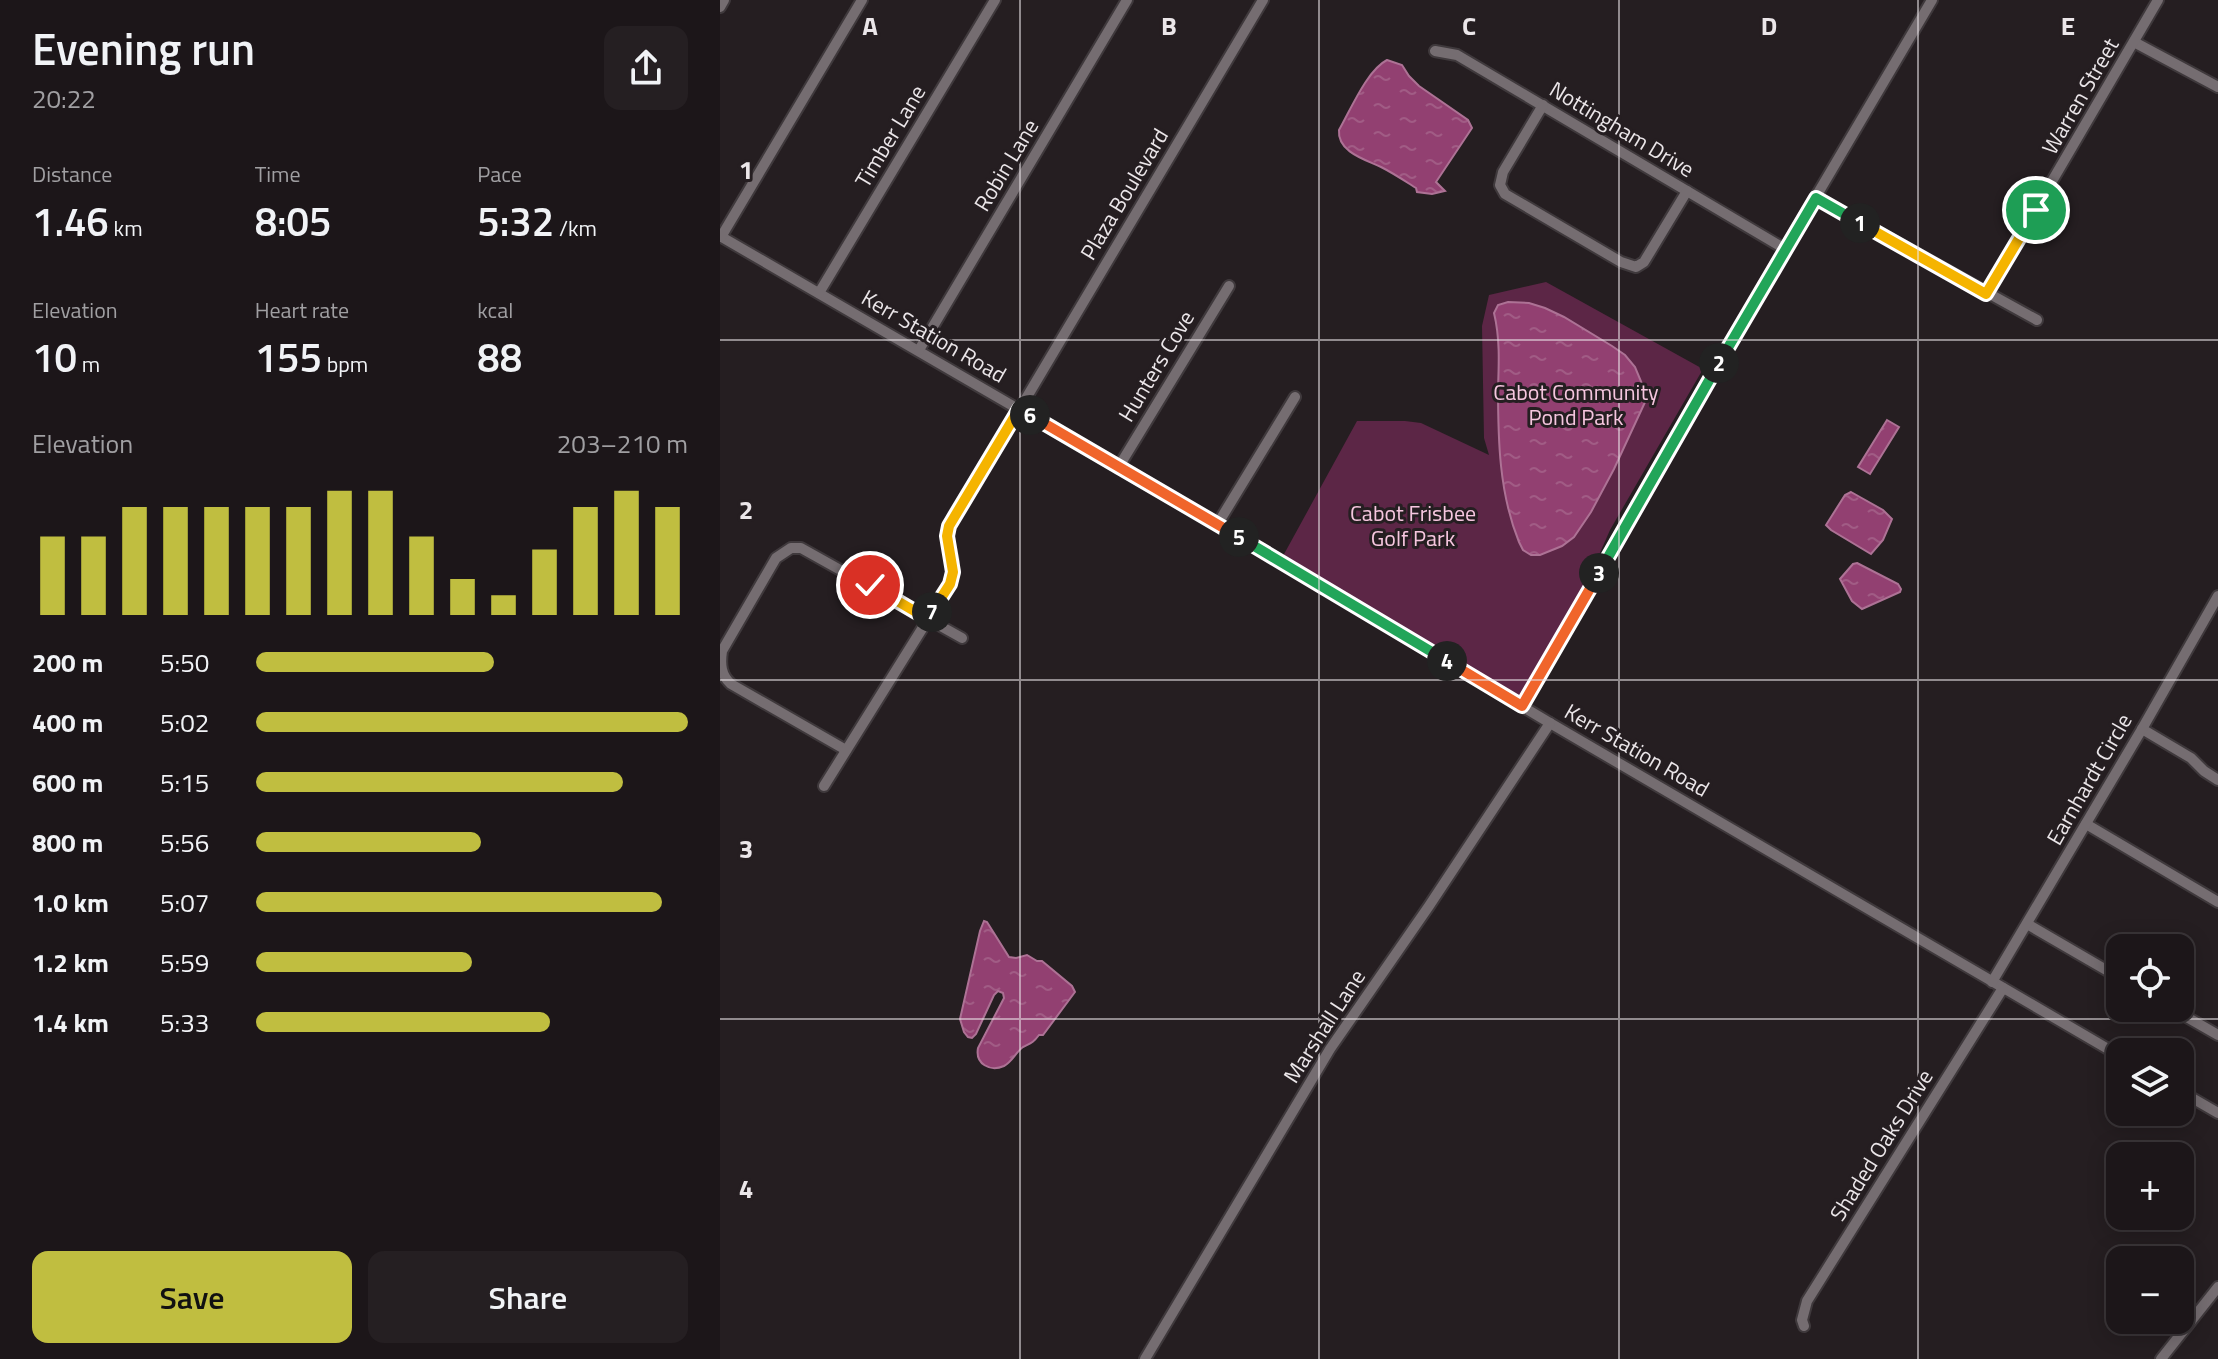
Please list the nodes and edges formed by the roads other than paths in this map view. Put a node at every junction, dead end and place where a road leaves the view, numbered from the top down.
1 (724, 0) edge
2 (862, 0) edge
3 (995, 0) edge
4 (1127, 0) edge
5 (1263, 0) edge
6 (1932, 0) edge
7 (2158, 0) edge
8 (720, 7) edge
9 (2134, 42) junction
10 (1435, 51) dead end
11 (2218, 87) edge
12 (1543, 105) junction
13 (1687, 191) junction
14 (1816, 198) junction
15 (720, 236) edge
16 (1785, 249) junction
17 (1229, 286) dead end
18 (819, 293) junction
19 (1986, 294) junction
20 (2037, 320) dead end
21 (919, 350) junction
22 (1295, 397) dead end
23 (1019, 409) junction
24 (1118, 468) junction
25 (1217, 525) junction
26 (2218, 596) edge
27 (928, 619) junction
28 (962, 638) dead end
29 (1522, 706) junction
30 (1550, 723) junction
31 (2142, 729) junction
32 (846, 750) junction
33 (2218, 780) edge
34 (824, 786) dead end
35 (2086, 824) junction
36 (2218, 902) edge
37 (2027, 924) junction
38 (2106, 970) edge
39 (1992, 982) junction
40 (2003, 988) junction
41 (2194, 1021) edge
42 (2218, 1035) edge
43 (2106, 1048) edge
44 (2194, 1099) edge
45 (2218, 1113) edge
46 (2218, 1287) edge
47 (1804, 1326) dead end
48 (1145, 1359) edge
49 (2161, 1359) edge

1 - 8 street
2 - 15 street
3 - 18 street, Timber Lane
4 - 21 street, Robin Lane
5 - 23 street, Plaza Boulevard
6 - 14 street
7 - 9 street, Warren Street
9 - 11 street
9 - 19 street, Warren Street
10 - 12 street, Nottingham Drive
12 - 13 street, Nottingham Drive
12 - 13 street
13 - 16 street, Nottingham Drive
14 - 16 street
14 - 19 street
15 - 18 street, Kerr Station Road
16 - 29 street
17 - 24 street, Hunters Cove
18 - 21 street, Kerr Station Road
19 - 20 street
21 - 23 street, Kerr Station Road
22 - 25 street
23 - 24 street, Kerr Station Road
23 - 27 street, Plaza Boulevard
24 - 25 street, Kerr Station Road
25 - 29 street, Kerr Station Road
26 - 31 street, Earnhardt Circle
27 - 28 street
27 - 32 street, Plaza Boulevard
27 - 32 street
29 - 30 street, Kerr Station Road
30 - 39 street, Kerr Station Road
30 - 48 street, Marshall Lane
31 - 33 street
31 - 35 street, Earnhardt Circle
32 - 34 street, Plaza Boulevard
35 - 36 street
35 - 37 street, Earnhardt Circle
37 - 38 street
37 - 39 street, Earnhardt Circle
39 - 40 street, Kerr Station Road
40 - 43 street, Kerr Station Road
40 - 47 street, Shaded Oaks Drive
41 - 42 street
44 - 45 street
46 - 49 street

